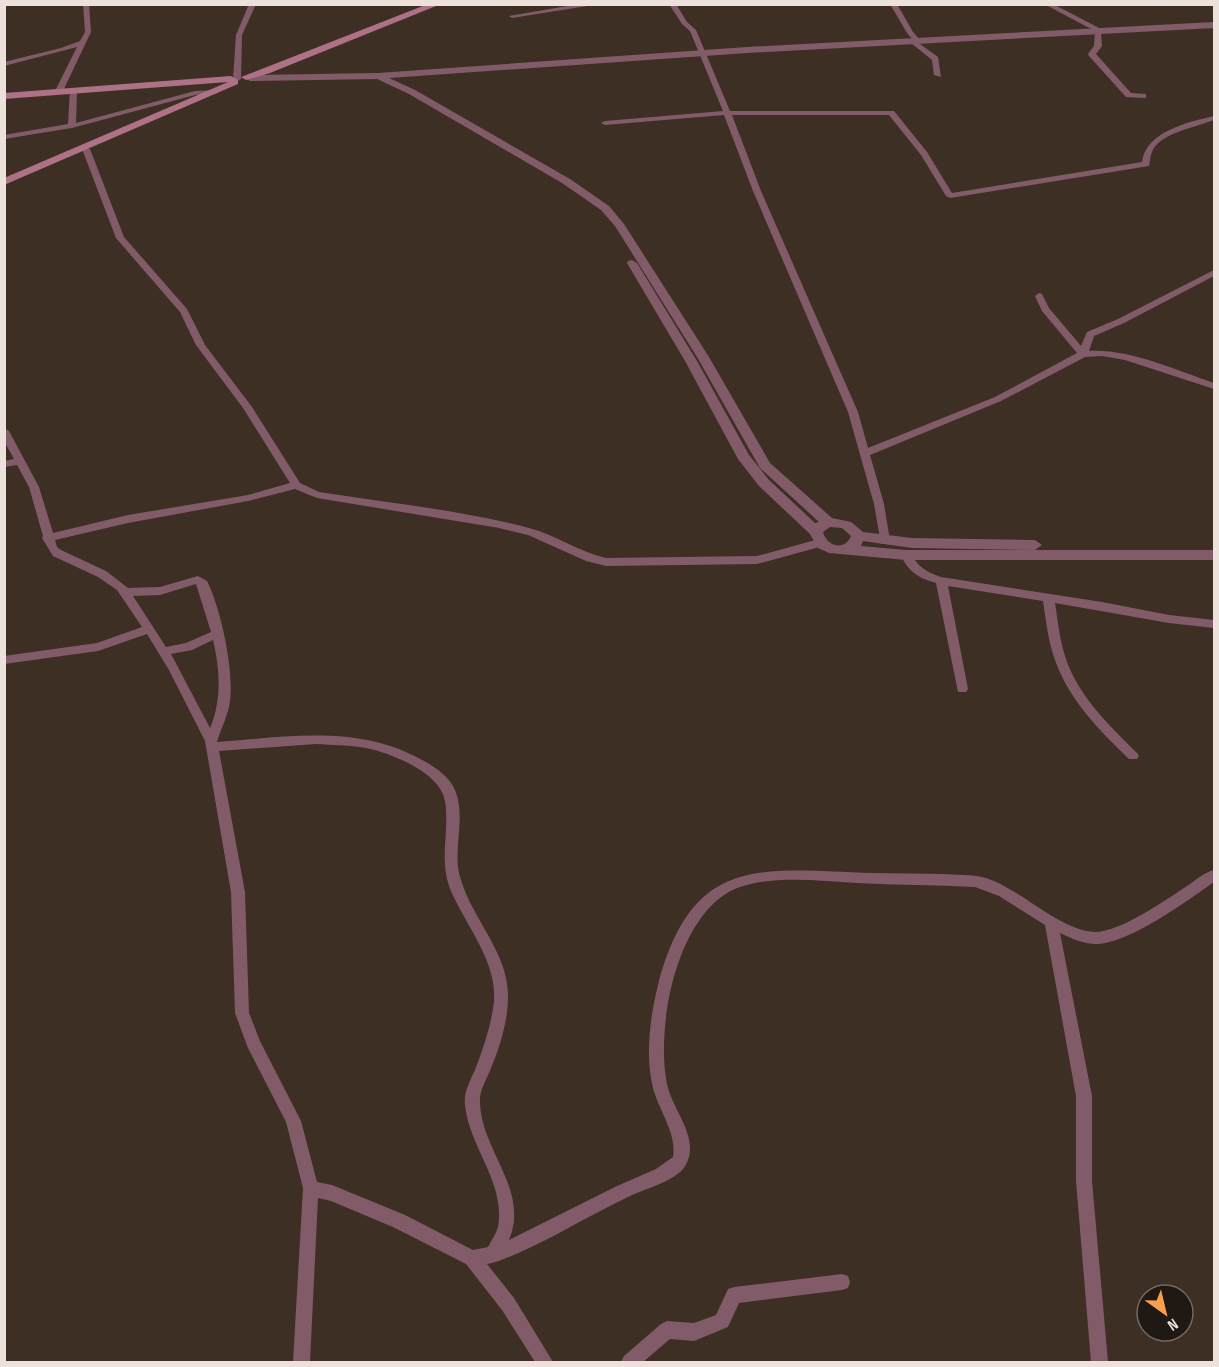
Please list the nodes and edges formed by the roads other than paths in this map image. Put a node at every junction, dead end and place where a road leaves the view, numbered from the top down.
1 (86, 4) edge
2 (253, 4) edge
3 (437, 4) edge
4 (597, 4) edge
5 (672, 4) edge
6 (892, 4) edge
7 (1047, 4) edge
8 (512, 16) dead end
9 (1215, 25) edge
10 (1099, 31) junction
11 (916, 42) junction
12 (82, 43) junction
13 (704, 53) junction
14 (4, 64) edge
15 (938, 75) dead end
16 (378, 76) junction
17 (244, 81) junction
18 (59, 91) junction
19 (73, 91) junction
20 (215, 92) junction
21 (4, 96) edge
22 (1143, 96) dead end
23 (727, 113) junction
24 (1215, 118) edge
25 (605, 123) dead end
26 (72, 126) junction
27 (4, 137) edge
28 (86, 149) junction
29 (4, 182) edge
30 (1215, 273) edge
31 (1038, 296) dead end
32 (1083, 354) junction
33 (1215, 386) edge
34 (4, 431) edge
35 (866, 453) junction
36 (19, 461) junction
37 (4, 464) edge
38 (296, 485) junction
39 (830, 523) junction
40 (858, 536) junction
41 (47, 538) junction
42 (818, 538) junction
43 (885, 541) junction
44 (1215, 547) edge
45 (849, 549) junction
46 (906, 555) junction
47 (1215, 555) edge
48 (942, 581) junction
49 (124, 592) junction
50 (1048, 597) junction
51 (1215, 624) edge
52 (150, 629) junction
53 (218, 634) junction
54 (162, 652) junction
55 (4, 660) edge
56 (962, 689) dead end
57 (212, 744) junction
58 (1133, 756) dead end
59 (1215, 875) edge
60 (1051, 921) junction
61 (311, 1188) junction
62 (493, 1255) junction
63 (472, 1258) junction
64 (842, 1282) dead end
65 (301, 1362) edge
66 (545, 1362) edge
67 (630, 1362) edge
68 (1100, 1362) edge

1 - 12 street
2 - 17 street
3 - 17 main road
4 - 8 street
5 - 13 street
6 - 11 street
7 - 10 street
9 - 10 street
10 - 11 street
10 - 22 street
11 - 13 street
11 - 15 street
12 - 14 street
12 - 18 street
13 - 16 street
13 - 23 street
16 - 17 street
16 - 39 street
17 - 19 main road
17 - 20 main road
17 - 20 main road
17 - 42 street
18 - 19 main road
18 - 21 main road
19 - 26 street
20 - 26 street
20 - 28 main road
23 - 24 street
23 - 25 street
23 - 35 street
26 - 27 street
28 - 29 main road
28 - 38 street
30 - 32 street
31 - 32 street
32 - 33 street
32 - 35 street
34 - 36 street
35 - 43 street
36 - 37 street
36 - 41 street
38 - 41 street
38 - 42 street
39 - 40 street
39 - 42 street
40 - 43 street
40 - 45 street
41 - 49 street
42 - 45 street
43 - 44 street
45 - 46 street
46 - 47 street
46 - 48 street
48 - 50 street
48 - 56 street
49 - 52 street
49 - 53 street
50 - 51 street
50 - 58 street
52 - 54 street
52 - 55 street
53 - 54 street
53 - 57 street
54 - 57 street
57 - 61 street
57 - 62 street
59 - 60 street
60 - 62 street
60 - 68 street
61 - 63 street
61 - 65 street
62 - 63 street
63 - 66 street
64 - 67 street

